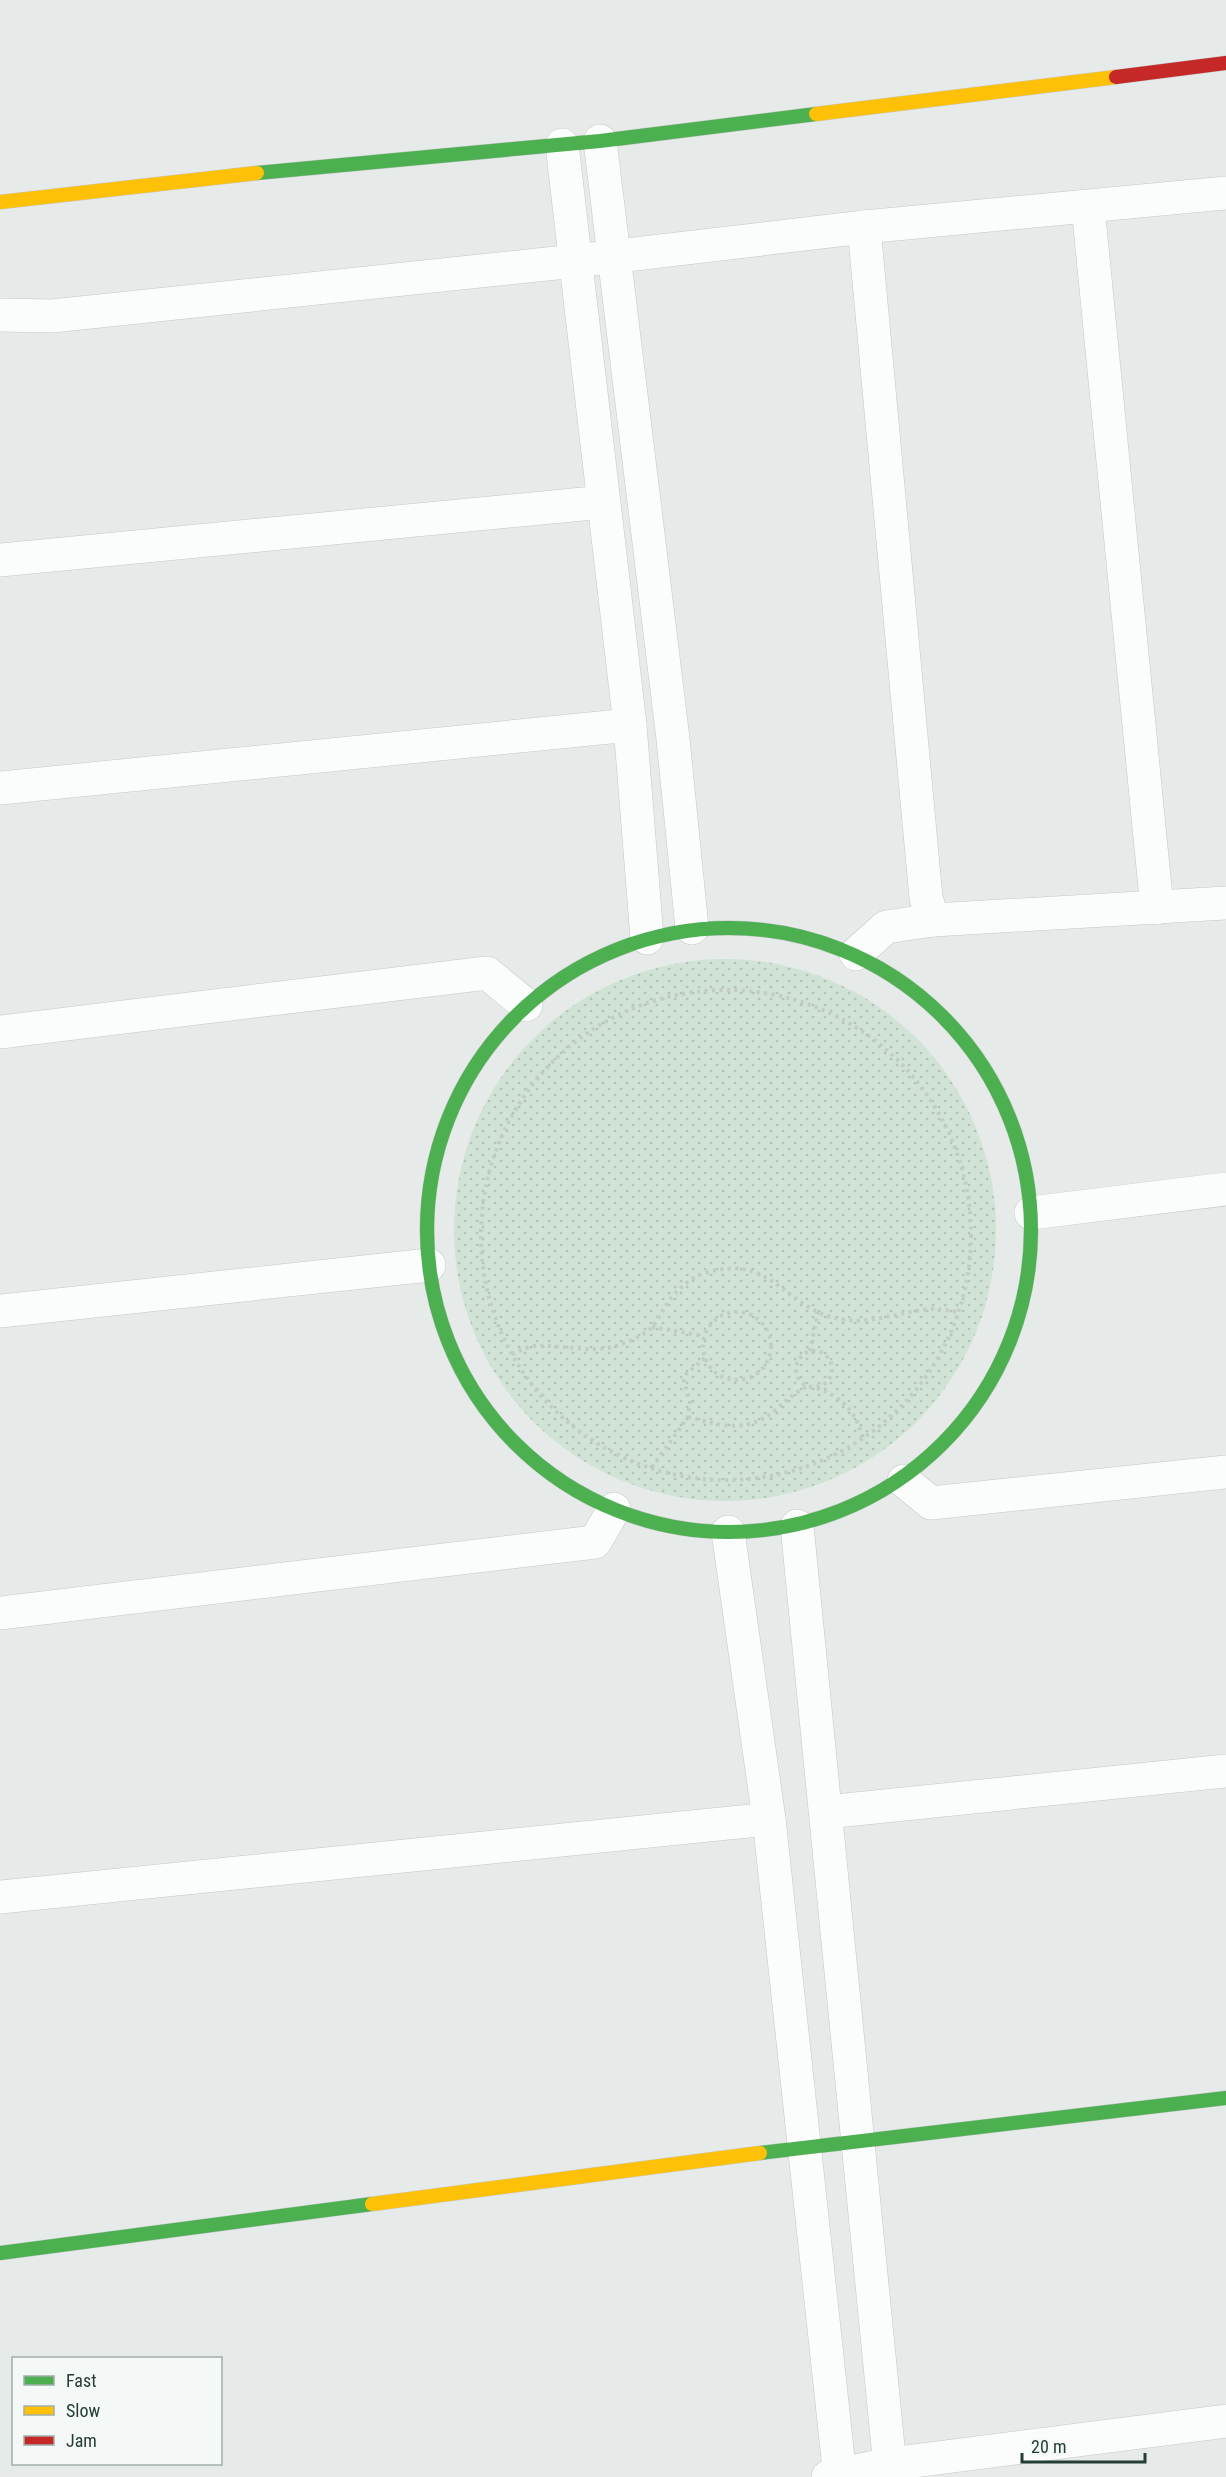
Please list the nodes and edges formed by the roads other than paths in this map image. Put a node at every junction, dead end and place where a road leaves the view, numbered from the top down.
1 (1226, 63) edge
2 (600, 141) junction
3 (562, 145) junction
4 (1226, 193) edge
5 (0, 202) edge
6 (1088, 207) junction
7 (864, 227) junction
8 (614, 257) junction
9 (575, 261) junction
10 (0, 315) edge
11 (604, 502) junction
12 (0, 560) edge
13 (630, 725) junction
14 (0, 788) edge
15 (1226, 903) edge
16 (1157, 908) junction
17 (933, 920) junction
18 (692, 928) junction
19 (647, 938) junction
20 (856, 954) junction
21 (526, 1005) junction
22 (0, 1032) edge
23 (1226, 1189) edge
24 (1031, 1213) junction
25 (429, 1265) junction
26 (0, 1311) edge
27 (1226, 1472) edge
28 (904, 1481) junction
29 (614, 1509) junction
30 (797, 1526) junction
31 (728, 1532) junction
32 (0, 1613) edge
33 (1226, 1771) edge
34 (826, 1812) junction
35 (769, 1819) junction
36 (0, 1898) edge
37 (1226, 2098) edge
38 (859, 2143) junction
39 (805, 2147) junction
40 (0, 2253) edge
41 (1226, 2421) edge
42 (891, 2470) edge
43 (836, 2476) edge

1 - 2 street
2 - 3 street
2 - 8 street
3 - 5 street
3 - 9 street
4 - 6 street
6 - 7 street
6 - 16 street
7 - 8 street
7 - 17 street
8 - 9 street
8 - 18 street
9 - 10 street
9 - 11 street
11 - 12 street
11 - 13 street
13 - 14 street
13 - 19 street
15 - 16 street
16 - 17 street
17 - 20 street
18 - 19 street
18 - 20 street
19 - 21 street
20 - 24 street
21 - 22 street
21 - 25 street
23 - 24 street
24 - 28 street
25 - 26 street
25 - 29 street
27 - 28 street
28 - 30 street
29 - 31 street
29 - 32 street
30 - 31 street
30 - 34 street
31 - 35 street
33 - 34 street
34 - 38 street
35 - 36 street
35 - 39 street
37 - 38 street
38 - 39 street
38 - 42 street
39 - 40 street
39 - 43 street
41 - 42 street
42 - 43 street

